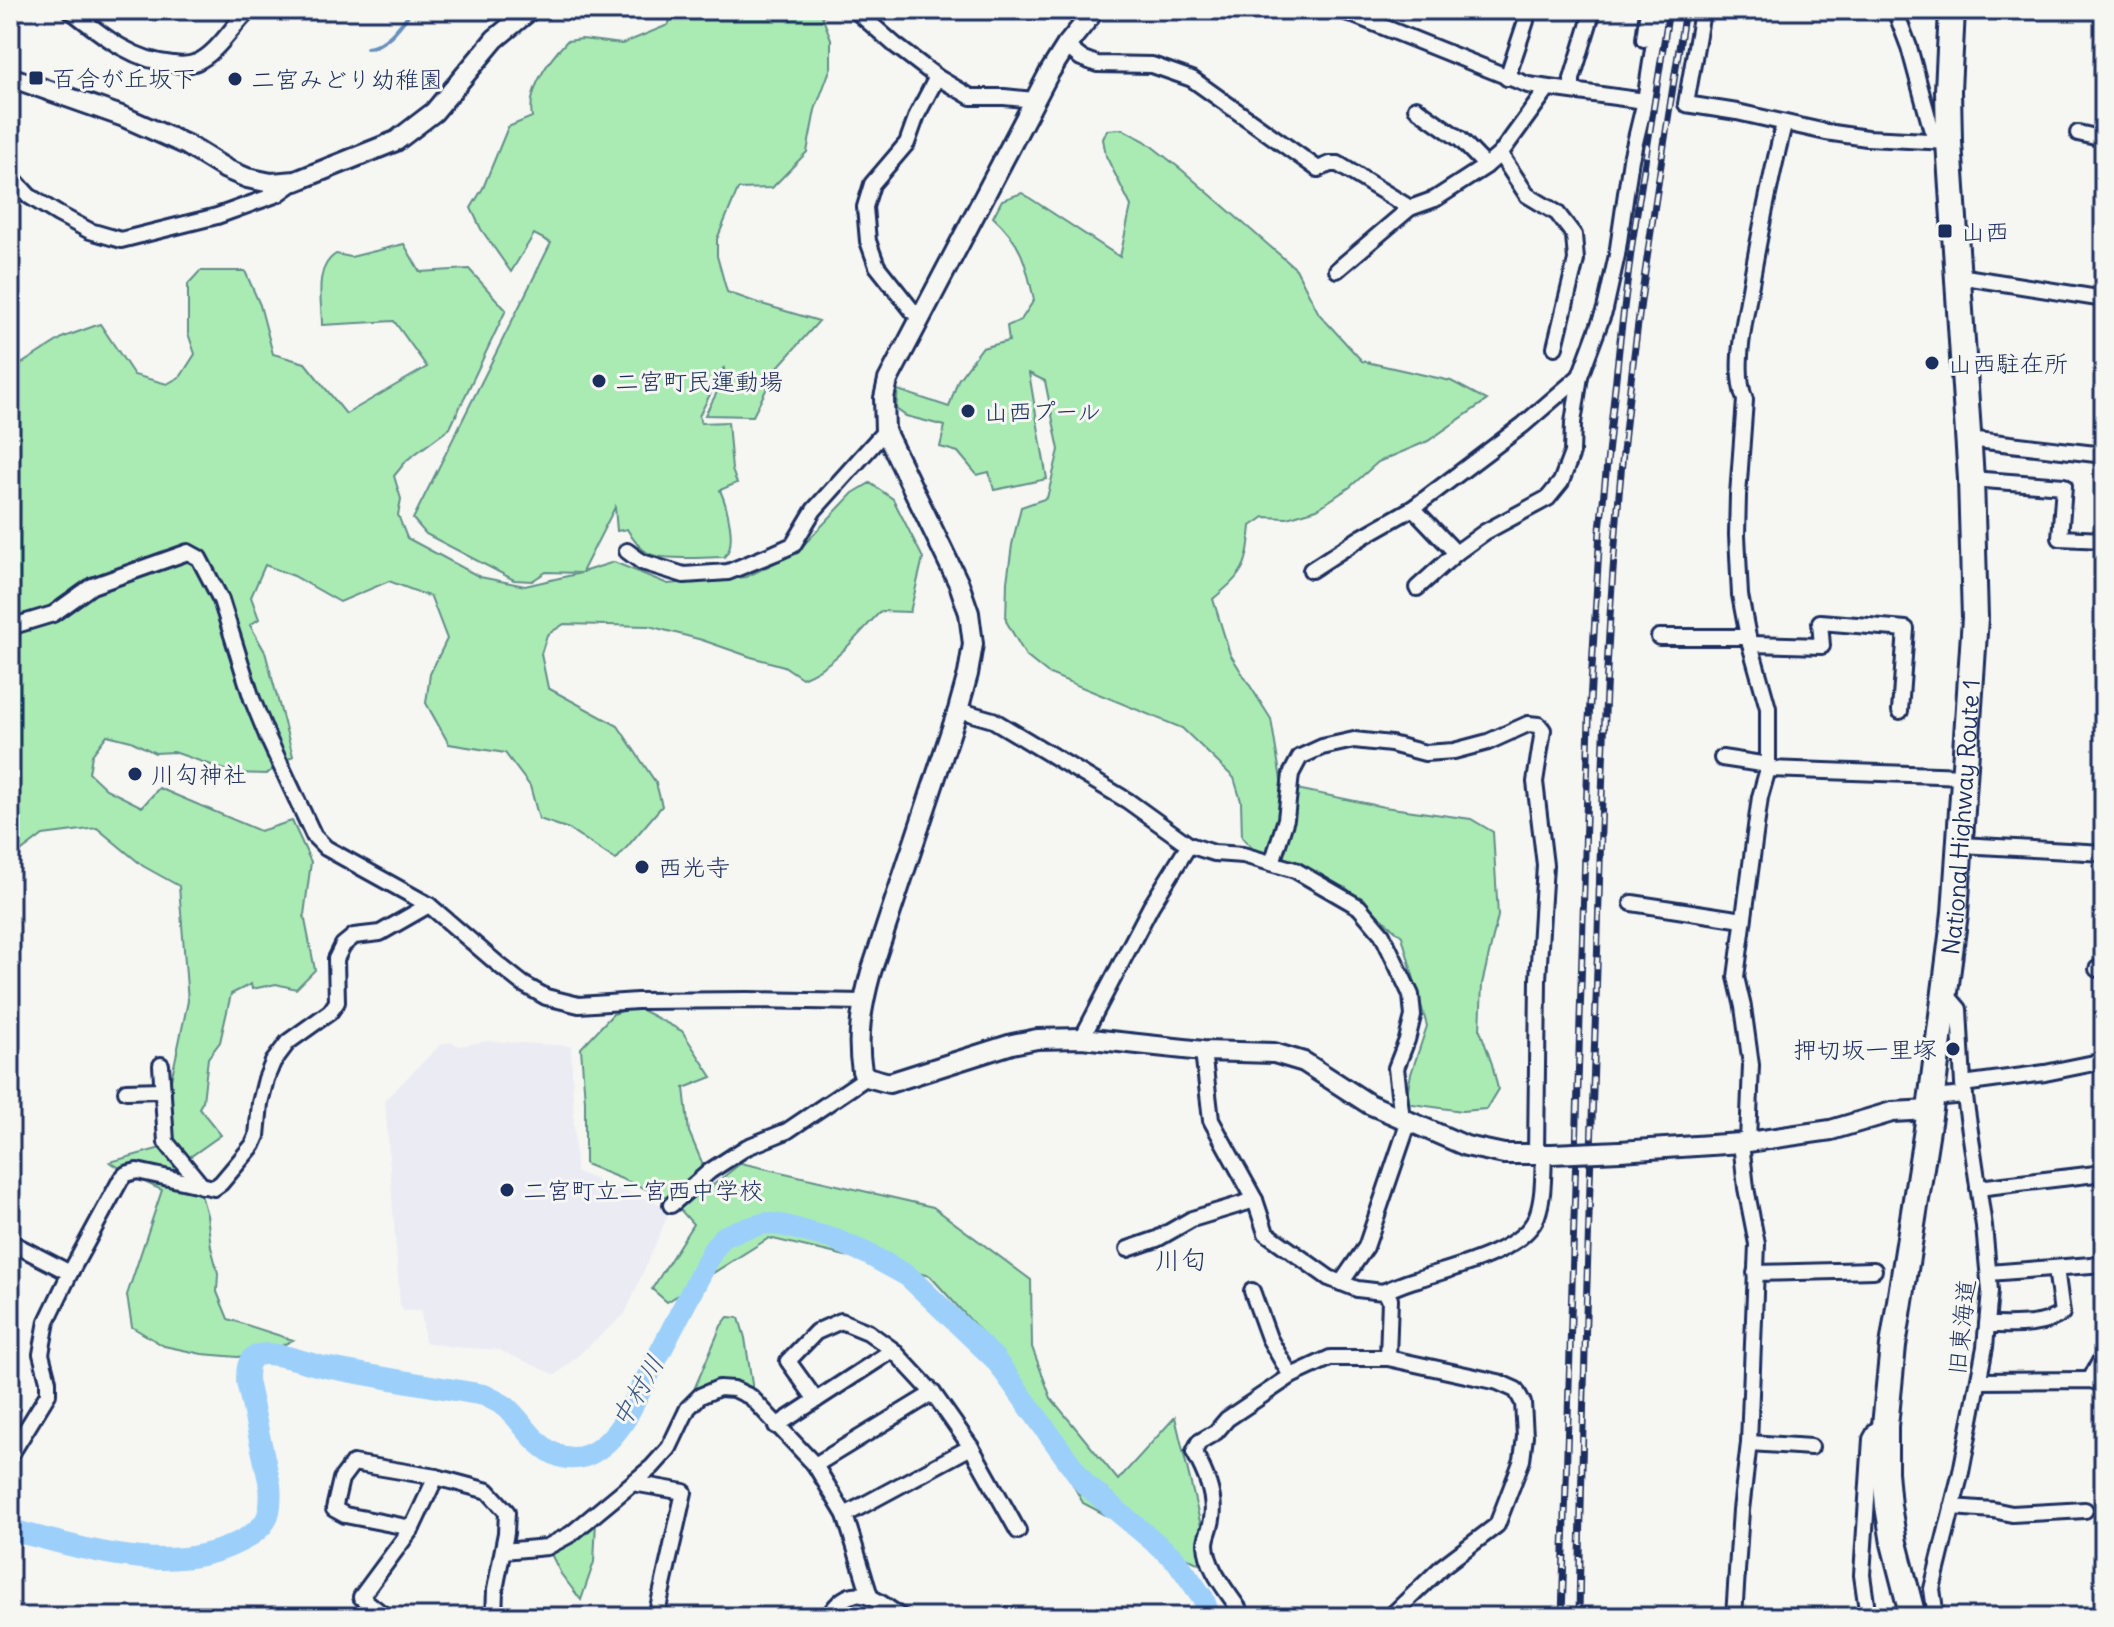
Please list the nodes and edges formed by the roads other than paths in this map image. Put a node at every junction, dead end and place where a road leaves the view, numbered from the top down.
1 (70, 10) edge
2 (250, 10) edge
3 (530, 10) edge
4 (855, 10) edge
5 (1095, 10) edge
6 (1341, 10) edge
7 (1526, 10) edge
8 (1593, 10) edge
9 (1648, 10) edge
10 (1659, 10) edge
11 (1895, 10) edge
12 (1952, 10) edge
13 (1706, 11) edge
14 (1644, 39) dead end
15 (1066, 46) junction
16 (10, 77) edge
17 (937, 77) junction
18 (1507, 78) junction
19 (1548, 88) junction
20 (1572, 90) junction
21 (1034, 100) junction
22 (1645, 101) junction
23 (1416, 108) dead end
24 (1784, 124) junction
25 (2078, 133) dead end
26 (2104, 139) edge
27 (1949, 142) junction
28 (1500, 154) junction
29 (1486, 166) junction
30 (10, 175) edge
31 (296, 181) junction
32 (1410, 208) junction
33 (1337, 270) dead end
34 (1959, 276) junction
35 (2104, 299) edge
36 (919, 319) junction
37 (1555, 347) dead end
38 (1580, 376) junction
39 (885, 431) junction
40 (1968, 439) junction
41 (2104, 455) edge
42 (1971, 479) junction
43 (1413, 508) junction
44 (2104, 540) edge
45 (627, 551) dead end
46 (1456, 553) junction
47 (1311, 570) dead end
48 (1417, 588) dead end
49 (10, 627) edge
50 (1659, 637) dead end
51 (1749, 641) junction
52 (958, 710) junction
53 (1900, 711) dead end
54 (1722, 758) dead end
55 (1768, 767) junction
56 (1965, 776) junction
57 (1189, 845) junction
58 (1961, 845) junction
59 (2104, 853) edge
60 (1272, 863) junction
61 (1632, 903) dead end
62 (429, 905) junction
63 (1743, 920) junction
64 (1944, 998) junction
65 (863, 1002) junction
66 (1082, 1038) junction
67 (1203, 1051) junction
68 (2104, 1061) edge
69 (161, 1065) dead end
70 (867, 1077) junction
71 (1964, 1089) junction
72 (125, 1090) dead end
73 (163, 1090) junction
74 (1931, 1104) junction
75 (1406, 1120) junction
76 (1744, 1142) junction
77 (1544, 1154) junction
78 (2104, 1173) edge
79 (203, 1186) junction
80 (1978, 1188) junction
81 (1255, 1200) junction
82 (671, 1205) dead end
83 (10, 1242) edge
84 (1128, 1249) dead end
85 (2104, 1264) edge
86 (2056, 1268) junction
87 (1874, 1270) dead end
88 (70, 1273) junction
89 (1755, 1273) junction
90 (1989, 1273) junction
91 (1341, 1283) junction
92 (1252, 1291) dead end
93 (1383, 1292) junction
94 (1987, 1325) junction
95 (893, 1350) junction
96 (2104, 1354) edge
97 (1388, 1358) junction
98 (1291, 1376) junction
99 (1979, 1381) junction
100 (2097, 1382) edge
101 (933, 1393) junction
102 (816, 1400) junction
103 (776, 1426) junction
104 (1885, 1426) junction
105 (1749, 1443) junction
106 (971, 1447) junction
107 (1811, 1447) dead end
108 (10, 1456) edge
109 (815, 1465) junction
110 (436, 1477) junction
111 (633, 1483) junction
112 (1952, 1507) junction
113 (2085, 1510) dead end
114 (845, 1515) junction
115 (412, 1528) junction
116 (1018, 1531) dead end
117 (503, 1551) junction
118 (870, 1596) junction
119 (386, 1617) edge
120 (494, 1617) edge
121 (656, 1617) edge
122 (828, 1617) edge
123 (901, 1617) edge
124 (1244, 1617) edge
125 (1390, 1617) edge
126 (1734, 1617) edge
127 (1868, 1617) edge
128 (1913, 1617) edge
129 (1936, 1617) edge

1 - 2 street
3 - 31 street
4 - 17 street
5 - 15 street
6 - 18 street
7 - 18 street
8 - 20 street
9 - 14 street
10 - 22 street
11 - 27 street
12 - 27 highway, National Highway Route 1
13 - 24 street
15 - 21 street
15 - 32 street
16 - 31 street
17 - 21 street
17 - 36 street
18 - 19 street
19 - 20 street
19 - 28 street
20 - 22 street
21 - 36 street
22 - 38 street
23 - 29 street
24 - 27 street
24 - 51 street
25 - 26 street
27 - 34 highway, National Highway Route 1
28 - 29 street
28 - 37 street
29 - 32 street
30 - 31 street
32 - 33 street
34 - 35 street
34 - 40 highway, National Highway Route 1
36 - 39 street
38 - 43 street
38 - 46 street
39 - 45 street
39 - 52 street
40 - 41 street
40 - 42 highway, National Highway Route 1
42 - 44 street
42 - 56 highway, National Highway Route 1
43 - 46 street
43 - 47 street
46 - 48 street
49 - 62 street
50 - 51 street
51 - 53 street
51 - 55 street
52 - 57 street
52 - 65 street
54 - 55 street
55 - 56 street
55 - 63 street
56 - 58 highway, National Highway Route 1
57 - 60 street
57 - 66 street
58 - 59 street
58 - 64 highway, National Highway Route 1
60 - 75 street
60 - 77 street
61 - 63 street
62 - 65 street
62 - 79 street
63 - 76 street
64 - 71 street, 旧東海道
64 - 74 highway, National Highway Route 1
65 - 70 street
66 - 67 street
66 - 70 street
67 - 75 street
67 - 81 street
68 - 71 street
69 - 73 street
70 - 82 street
71 - 74 street
71 - 80 street, 旧東海道
72 - 73 street
73 - 79 street
74 - 76 street
74 - 104 highway, National Highway Route 1
75 - 77 street
75 - 91 street
76 - 77 street, bridge
76 - 89 street
77 - 93 street
78 - 80 street
79 - 88 street
80 - 90 street, 旧東海道
81 - 84 street
81 - 91 street
83 - 88 street
85 - 86 street
86 - 90 street
86 - 94 street
87 - 89 street
88 - 108 street
89 - 105 street
90 - 94 street, 旧東海道
91 - 93 street
92 - 98 street
93 - 97 street
94 - 99 street, 旧東海道
95 - 101 street
95 - 102 street
95 - 102 street
96 - 100 street
97 - 98 street
97 - 125 street
98 - 124 street
99 - 100 street
99 - 112 street, 旧東海道
101 - 106 street
101 - 109 street
102 - 103 street
103 - 109 street
103 - 111 street
104 - 127 street
104 - 128 highway, National Highway Route 1
105 - 107 street
105 - 126 street
106 - 114 street
106 - 116 street
109 - 114 street
110 - 115 street
110 - 115 street
110 - 117 street
111 - 117 street
111 - 121 street
112 - 113 street
112 - 129 street, 旧東海道
114 - 118 street
115 - 119 street
117 - 120 street
118 - 122 street
118 - 123 street

